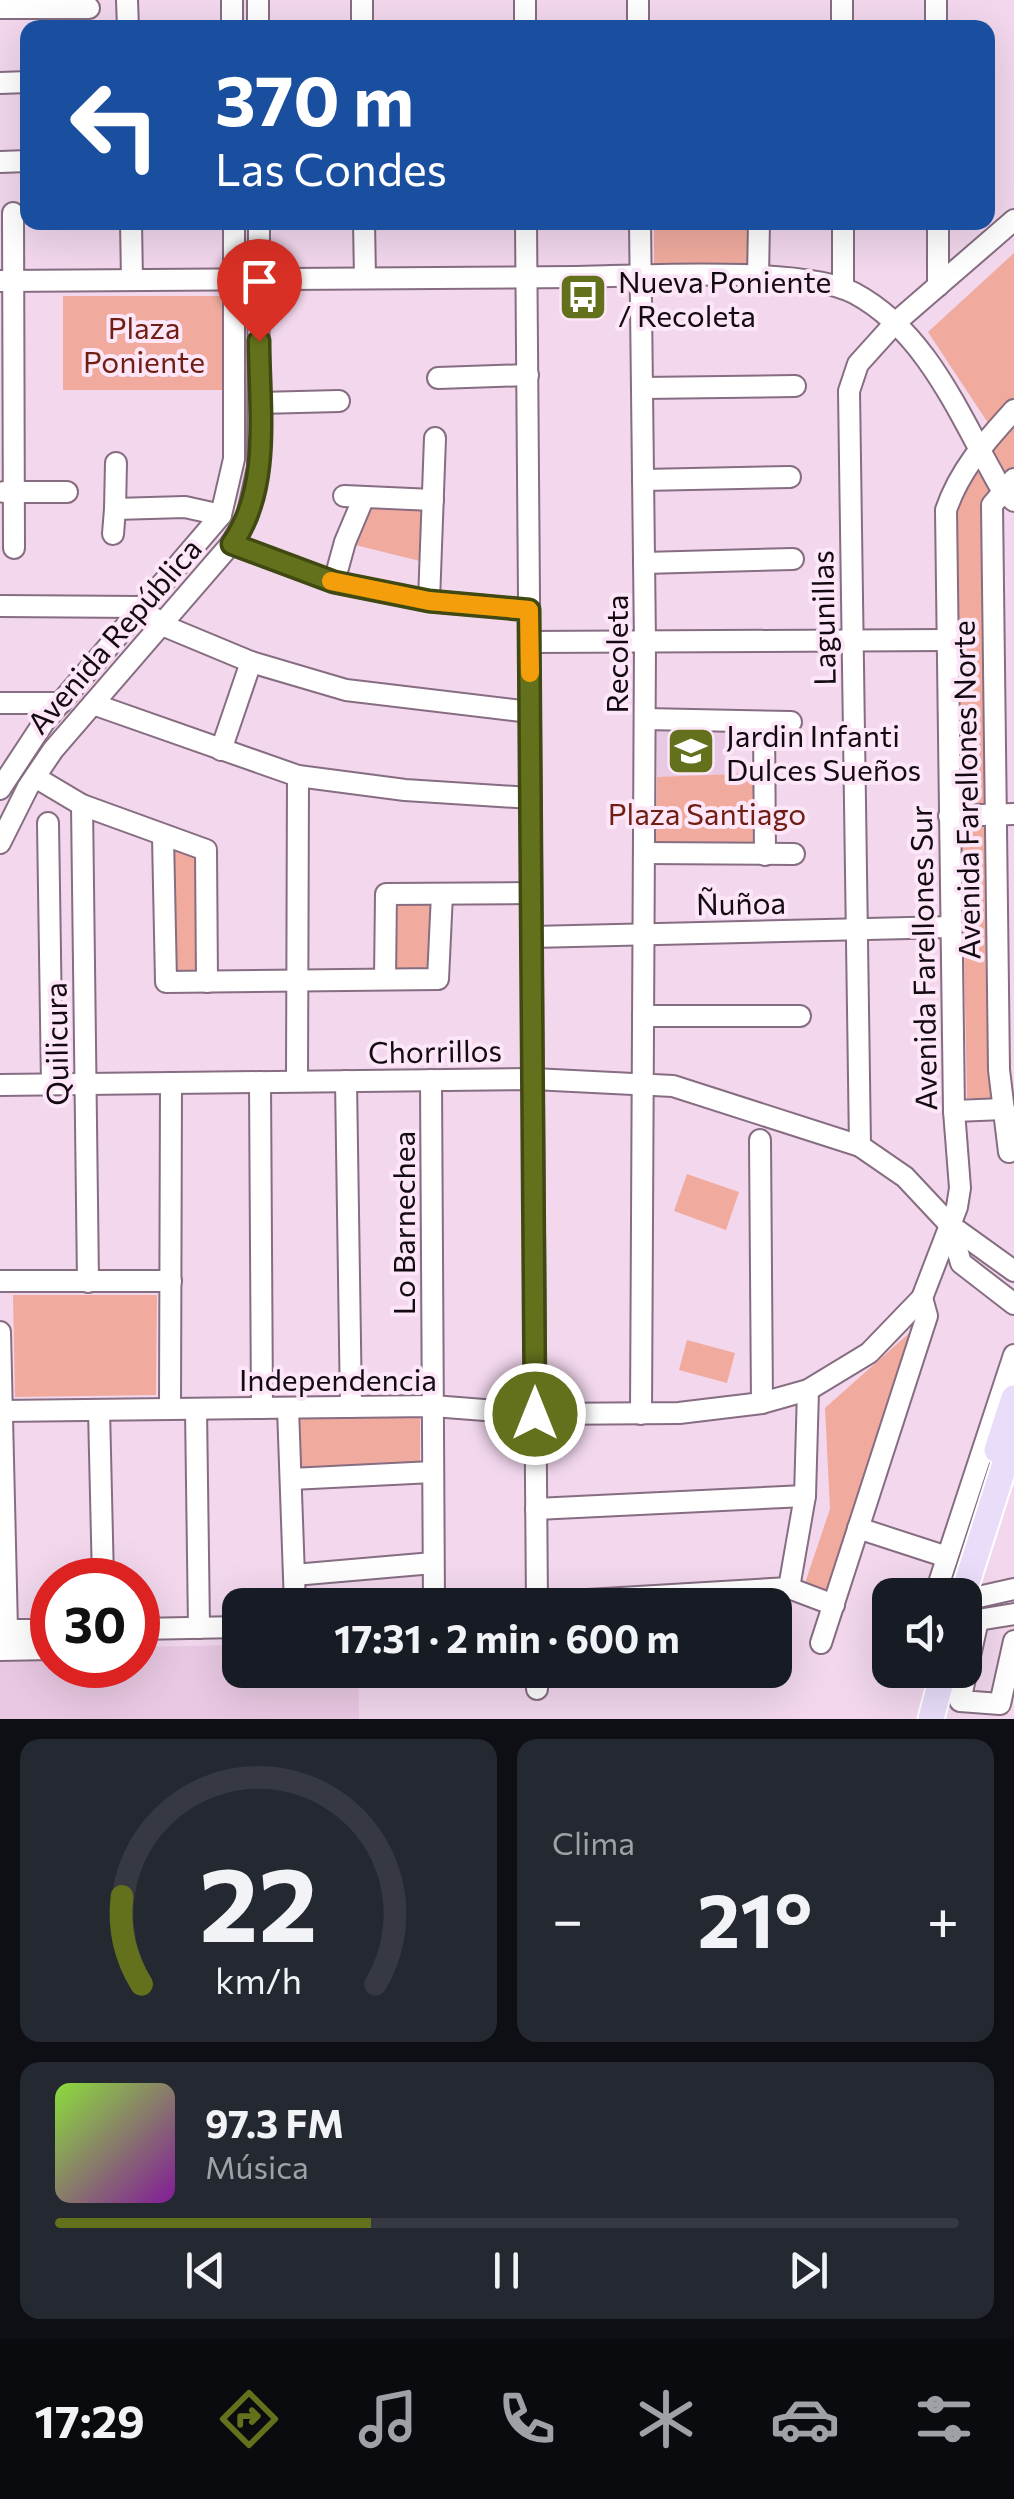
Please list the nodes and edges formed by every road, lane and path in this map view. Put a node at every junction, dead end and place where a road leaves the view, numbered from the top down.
1 (0, 8) edge
2 (89, 8) dead end
3 (13, 213) dead end
4 (1014, 220) edge
5 (131, 230) edge
6 (234, 230) edge
7 (259, 230) edge
8 (364, 230) edge
9 (526, 230) edge
10 (640, 230) edge
11 (759, 230) edge
12 (843, 230) edge
13 (938, 230) edge
14 (641, 276) junction
15 (527, 277) junction
16 (758, 277) junction
17 (365, 278) junction
18 (259, 279) junction
19 (132, 280) junction
20 (234, 280) junction
21 (6, 281) edge
22 (938, 286) junction
23 (843, 288) junction
24 (896, 324) junction
25 (528, 375) junction
26 (438, 378) dead end
27 (794, 386) dead end
28 (642, 388) junction
29 (340, 401) dead end
30 (259, 403) junction
31 (1014, 410) edge
32 (435, 438) dead end
33 (978, 450) junction
34 (116, 463) dead end
35 (790, 476) dead end
36 (644, 480) junction
37 (1010, 490) edge
38 (7, 492) edge
39 (68, 492) dead end
40 (433, 500) junction
41 (115, 509) junction
42 (221, 515) junction
43 (113, 534) dead end
44 (232, 544) junction
45 (14, 548) dead end
46 (793, 559) dead end
47 (644, 563) junction
48 (334, 582) junction
49 (429, 601) junction
50 (0, 606) edge
51 (141, 608) junction
52 (529, 610) junction
53 (162, 625) junction
54 (852, 639) junction
55 (946, 640) junction
56 (530, 642) junction
57 (645, 643) junction
58 (251, 662) junction
59 (0, 703) edge
60 (61, 703) junction
61 (93, 704) junction
62 (530, 712) junction
63 (645, 719) junction
64 (764, 722) junction
65 (792, 722) dead end
66 (221, 750) junction
67 (298, 776) junction
68 (34, 777) junction
69 (0, 788) edge
70 (531, 798) junction
71 (82, 805) junction
72 (1004, 814) edge
73 (949, 816) junction
74 (48, 823) dead end
75 (163, 836) junction
76 (0, 842) edge
77 (644, 853) junction
78 (794, 854) dead end
79 (765, 855) junction
80 (531, 893) junction
81 (442, 894) junction
82 (951, 927) junction
83 (857, 930) junction
84 (643, 934) junction
85 (532, 936) junction
86 (385, 979) junction
87 (298, 980) junction
88 (207, 982) junction
89 (1006, 1014) edge
90 (643, 1016) junction
91 (800, 1016) dead end
92 (533, 1079) junction
93 (431, 1080) junction
94 (297, 1081) junction
95 (346, 1081) junction
96 (260, 1082) junction
97 (171, 1083) junction
98 (0, 1084) edge
99 (52, 1084) junction
100 (86, 1084) junction
101 (642, 1086) junction
102 (1004, 1109) junction
103 (954, 1111) junction
104 (760, 1140) dead end
105 (860, 1146) junction
106 (1009, 1152) dead end
107 (950, 1225) junction
108 (1014, 1272) edge
109 (0, 1281) edge
110 (88, 1282) junction
111 (171, 1282) junction
112 (922, 1298) junction
113 (1014, 1304) edge
114 (0, 1332) edge
115 (1014, 1355) edge
116 (808, 1390) junction
117 (1014, 1398) edge
118 (762, 1403) junction
119 (433, 1406) junction
120 (351, 1407) junction
121 (262, 1408) junction
122 (288, 1408) junction
123 (170, 1409) junction
124 (196, 1409) junction
125 (100, 1410) junction
126 (1, 1411) edge
127 (535, 1414) junction
128 (641, 1414) junction
129 (1014, 1435) edge
130 (433, 1472) junction
131 (291, 1478) junction
132 (805, 1496) junction
133 (536, 1509) junction
134 (985, 1524) junction
135 (858, 1528) junction
136 (947, 1557) junction
137 (103, 1558) edge
138 (434, 1563) junction
139 (294, 1575) junction
140 (940, 1578) edge
141 (974, 1578) edge
142 (294, 1588) edge
143 (434, 1588) edge
144 (536, 1588) edge
145 (789, 1588) edge
146 (1014, 1588) edge
147 (792, 1589) edge
148 (982, 1595) edge
149 (982, 1604) edge
150 (834, 1605) junction
151 (1005, 1616) edge
152 (222, 1627) edge
153 (160, 1628) edge
154 (199, 1628) junction
155 (30, 1633) edge
156 (2, 1637) edge
157 (1014, 1641) edge
158 (30, 1644) edge
159 (821, 1644) dead end
160 (948, 1688) edge
161 (959, 1688) edge
162 (934, 1710) edge

1 - 2 street
3 - 21 street
4 - 22 street, Lagunillas
5 - 19 street
6 - 20 street, Avenida República
7 - 18 street, Avenida República
8 - 17 street
9 - 15 street
10 - 14 street, Recoleta
11 - 16 street
12 - 23 street
13 - 22 street
14 - 15 street
14 - 16 street
14 - 28 street, Recoleta
15 - 17 street
15 - 25 street
16 - 23 street
17 - 18 street
18 - 20 street
18 - 30 street, Avenida República
19 - 20 street
19 - 21 street
20 - 42 street, Avenida República
21 - 38 street
22 - 24 street, Lagunillas
23 - 24 street
24 - 33 street
24 - 54 street, Lagunillas
25 - 26 street
25 - 52 street
27 - 28 street
28 - 36 street, Recoleta
29 - 30 street
30 - 44 street, Avenida República
31 - 33 street, Avenida Farellones Sur
32 - 40 street
33 - 37 street
33 - 55 street, Avenida Farellones Sur
34 - 41 street
35 - 36 street
36 - 47 street, Recoleta
37 - 72 street, Avenida Farellones Norte
38 - 39 street
38 - 45 street
40 - 48 street
40 - 49 street
41 - 42 street
41 - 43 street
42 - 51 street, Avenida República
44 - 48 street
44 - 53 street, Avenida República
46 - 47 street
47 - 57 street, Recoleta
48 - 49 street
49 - 52 street
50 - 51 street
51 - 53 street
51 - 60 street, Avenida República
52 - 56 street
53 - 58 street
53 - 61 street, Avenida República
54 - 55 street
54 - 57 street
54 - 83 street, Lagunillas
55 - 73 street, Avenida Farellones Sur
56 - 57 street
56 - 62 street
57 - 63 street, Recoleta
58 - 62 street
58 - 66 street
59 - 60 street
60 - 69 street, Avenida República
61 - 66 street
61 - 68 street, Avenida República
62 - 70 street
63 - 64 street
63 - 77 street, Recoleta
64 - 65 street
64 - 79 street
66 - 67 street
67 - 70 street
67 - 87 street
68 - 71 street
68 - 76 street, Avenida República
70 - 80 street
71 - 75 street
71 - 100 street, Quilicura
72 - 73 street
72 - 89 street, Avenida Farellones Norte
73 - 82 street, Avenida Farellones Sur
74 - 99 street
75 - 88 street
75 - 88 street
77 - 79 street
77 - 84 street, Recoleta
78 - 79 street
80 - 81 street
80 - 85 street
81 - 86 street
81 - 86 street
82 - 83 street, Ñuñoa
82 - 103 street, Avenida Farellones Sur
83 - 84 street, Ñuñoa
83 - 105 street, Lagunillas
84 - 85 street, Ñuñoa
84 - 90 street, Recoleta
85 - 92 street
86 - 87 street
87 - 88 street
87 - 94 street
89 - 102 street, Avenida Farellones Norte
90 - 91 street
90 - 101 street, Recoleta
92 - 93 street, Chorrillos
92 - 101 street, Chorrillos
92 - 127 street
93 - 95 street, Chorrillos
93 - 119 street, Lo Barnechea
94 - 95 street, Chorrillos
94 - 96 street, Chorrillos
95 - 120 street
96 - 97 street, Chorrillos
96 - 121 street
97 - 100 street, Chorrillos
97 - 111 street
98 - 99 street, Chorrillos
99 - 100 street, Chorrillos
100 - 110 street, Quilicura
101 - 105 street, Chorrillos
101 - 128 street, Recoleta
102 - 103 street
102 - 106 street, Avenida Farellones Norte
103 - 107 street, Avenida Farellones Sur
104 - 118 street
105 - 107 street, Chorrillos
107 - 108 street, Chorrillos
107 - 112 street, Independencia
107 - 113 street, Chorrillos
109 - 110 street
110 - 111 street
111 - 123 street
112 - 116 street, Independencia
112 - 135 street
114 - 126 street
115 - 136 street
116 - 118 street, Independencia
116 - 132 street
117 - 134 main road
118 - 128 street, Independencia
119 - 120 street, Independencia
119 - 127 street, Independencia
119 - 130 street, Lo Barnechea
120 - 122 street, Independencia
121 - 122 street, Independencia
121 - 124 street, Independencia
122 - 131 street
123 - 124 street, Independencia
123 - 125 street, Independencia
124 - 154 street
125 - 126 street, Independencia
125 - 137 street
126 - 156 street
127 - 128 street, Independencia
127 - 133 street
129 - 134 main road
130 - 131 street
130 - 138 street, Lo Barnechea
131 - 139 street
132 - 133 street
132 - 145 street
133 - 144 street
134 - 141 main road
135 - 136 street
135 - 150 street
136 - 140 street
138 - 139 street
138 - 143 street, Lo Barnechea
139 - 142 street
146 - 148 street
147 - 150 street
149 - 151 street
150 - 159 street
152 - 154 street
153 - 154 street
155 - 156 street
156 - 158 street
157 - 161 street
160 - 162 main road

